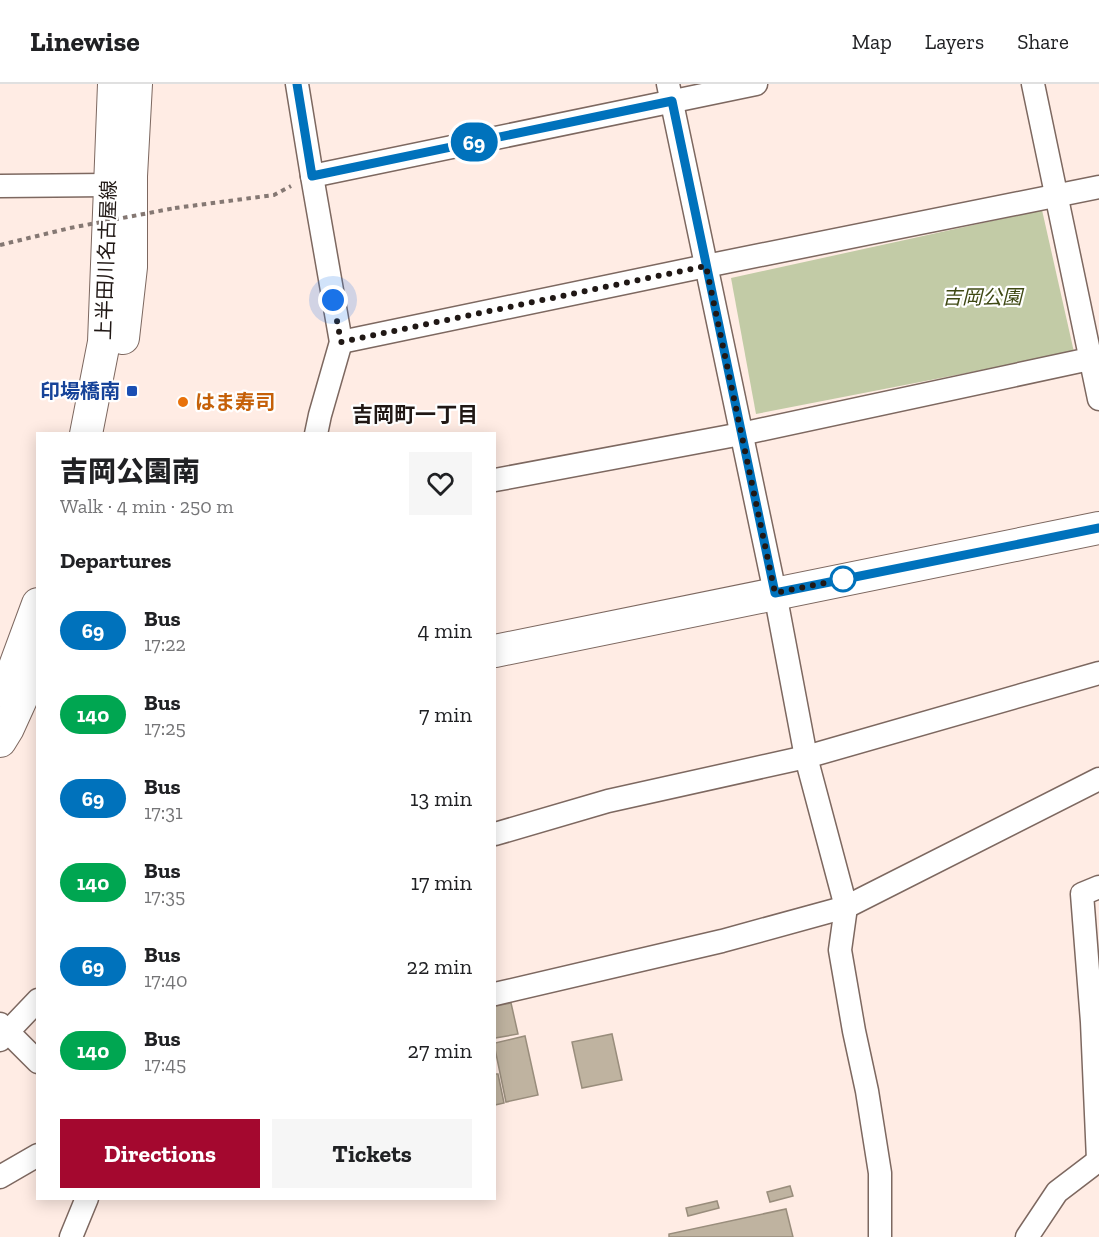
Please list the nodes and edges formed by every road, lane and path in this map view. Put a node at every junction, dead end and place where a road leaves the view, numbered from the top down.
1 (114, 84) edge
2 (136, 84) edge
3 (297, 84) edge
4 (756, 84) edge
5 (1033, 84) edge
6 (670, 93) edge
7 (312, 176) junction
8 (109, 185) junction
9 (0, 186) edge
10 (1099, 187) edge
11 (274, 195) dead end
12 (1057, 196) junction
13 (0, 245) edge
14 (706, 266) junction
15 (341, 342) junction
16 (1095, 357) edge
17 (1099, 399) edge
18 (86, 432) edge
19 (107, 432) edge
20 (316, 432) edge
21 (741, 434) junction
22 (496, 480) edge
23 (1099, 528) edge
24 (775, 593) junction
25 (36, 609) edge
26 (496, 651) edge
27 (36, 666) edge
28 (1099, 673) edge
29 (0, 691) edge
30 (0, 741) edge
31 (806, 757) junction
32 (1099, 779) edge
33 (496, 834) edge
34 (1099, 887) edge
35 (846, 907) junction
36 (496, 994) edge
37 (36, 1002) edge
38 (1095, 1020) edge
39 (2, 1032) edge
40 (36, 1060) edge
41 (36, 1156) edge
42 (1098, 1160) edge
43 (0, 1177) edge
44 (86, 1200) edge
45 (71, 1237) edge
46 (880, 1237) edge
47 (1026, 1237) edge

1 - 8 main road, 上半田川名古屋線
2 - 19 main road, 上半田川名古屋線
3 - 7 street
4 - 6 street
5 - 12 street
6 - 7 street
6 - 14 street
7 - 15 street
8 - 9 street
8 - 18 main road, 上半田川名古屋線
10 - 12 street
11 - 13 path, bridge
12 - 14 street
12 - 16 street
14 - 15 street
14 - 21 street
15 - 20 street
16 - 17 street
16 - 21 street
21 - 22 street
21 - 24 street
23 - 24 main road
24 - 26 main road
24 - 31 street
25 - 29 main road
27 - 30 main road
28 - 31 street
31 - 33 street
31 - 35 street
32 - 35 street
34 - 38 street
35 - 36 street
35 - 46 street
37 - 39 street
38 - 42 street
39 - 40 street
41 - 43 street
42 - 47 street
44 - 45 street

